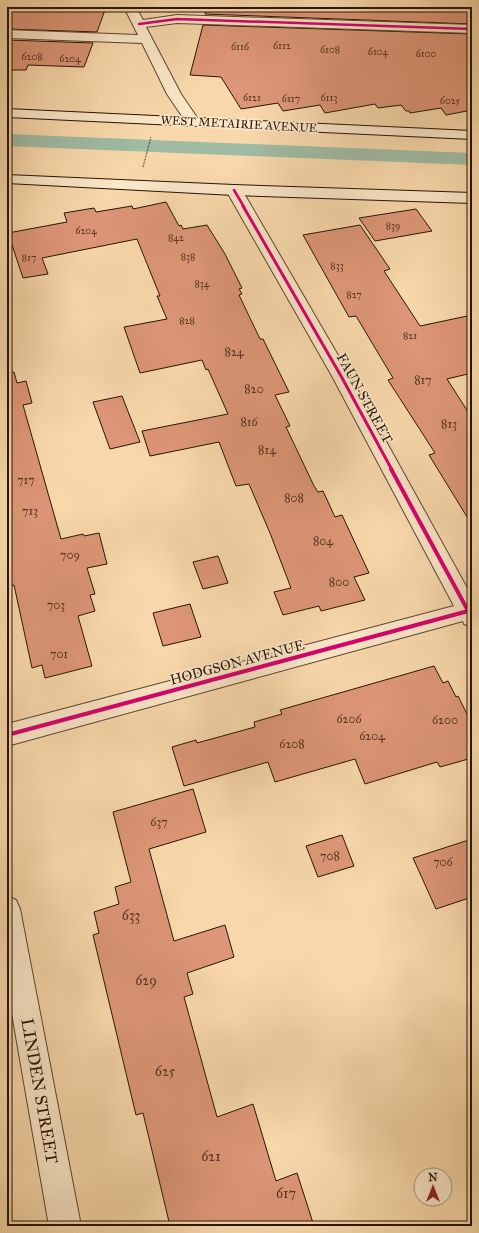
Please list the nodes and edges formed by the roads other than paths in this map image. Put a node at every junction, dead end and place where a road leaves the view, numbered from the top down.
1 (130, 7) edge
2 (139, 24) junction
3 (472, 30) edge
4 (7, 34) edge
5 (146, 39) junction
6 (7, 114) edge
7 (193, 122) junction
8 (472, 135) edge
9 (7, 179) edge
10 (234, 190) junction
11 (472, 198) edge
12 (471, 613) edge
13 (7, 735) edge
14 (7, 910) edge
15 (65, 1226) edge

1 - 2 street
2 - 3 street
2 - 5 street
4 - 5 street
5 - 7 street
6 - 7 street, WEST METAIRIE AVENUE
7 - 8 street, WEST METAIRIE AVENUE
9 - 10 street
10 - 11 street
10 - 12 street, FAUN STREET
12 - 13 street, HODGSON AVENUE
14 - 15 street, LINDEN STREET

